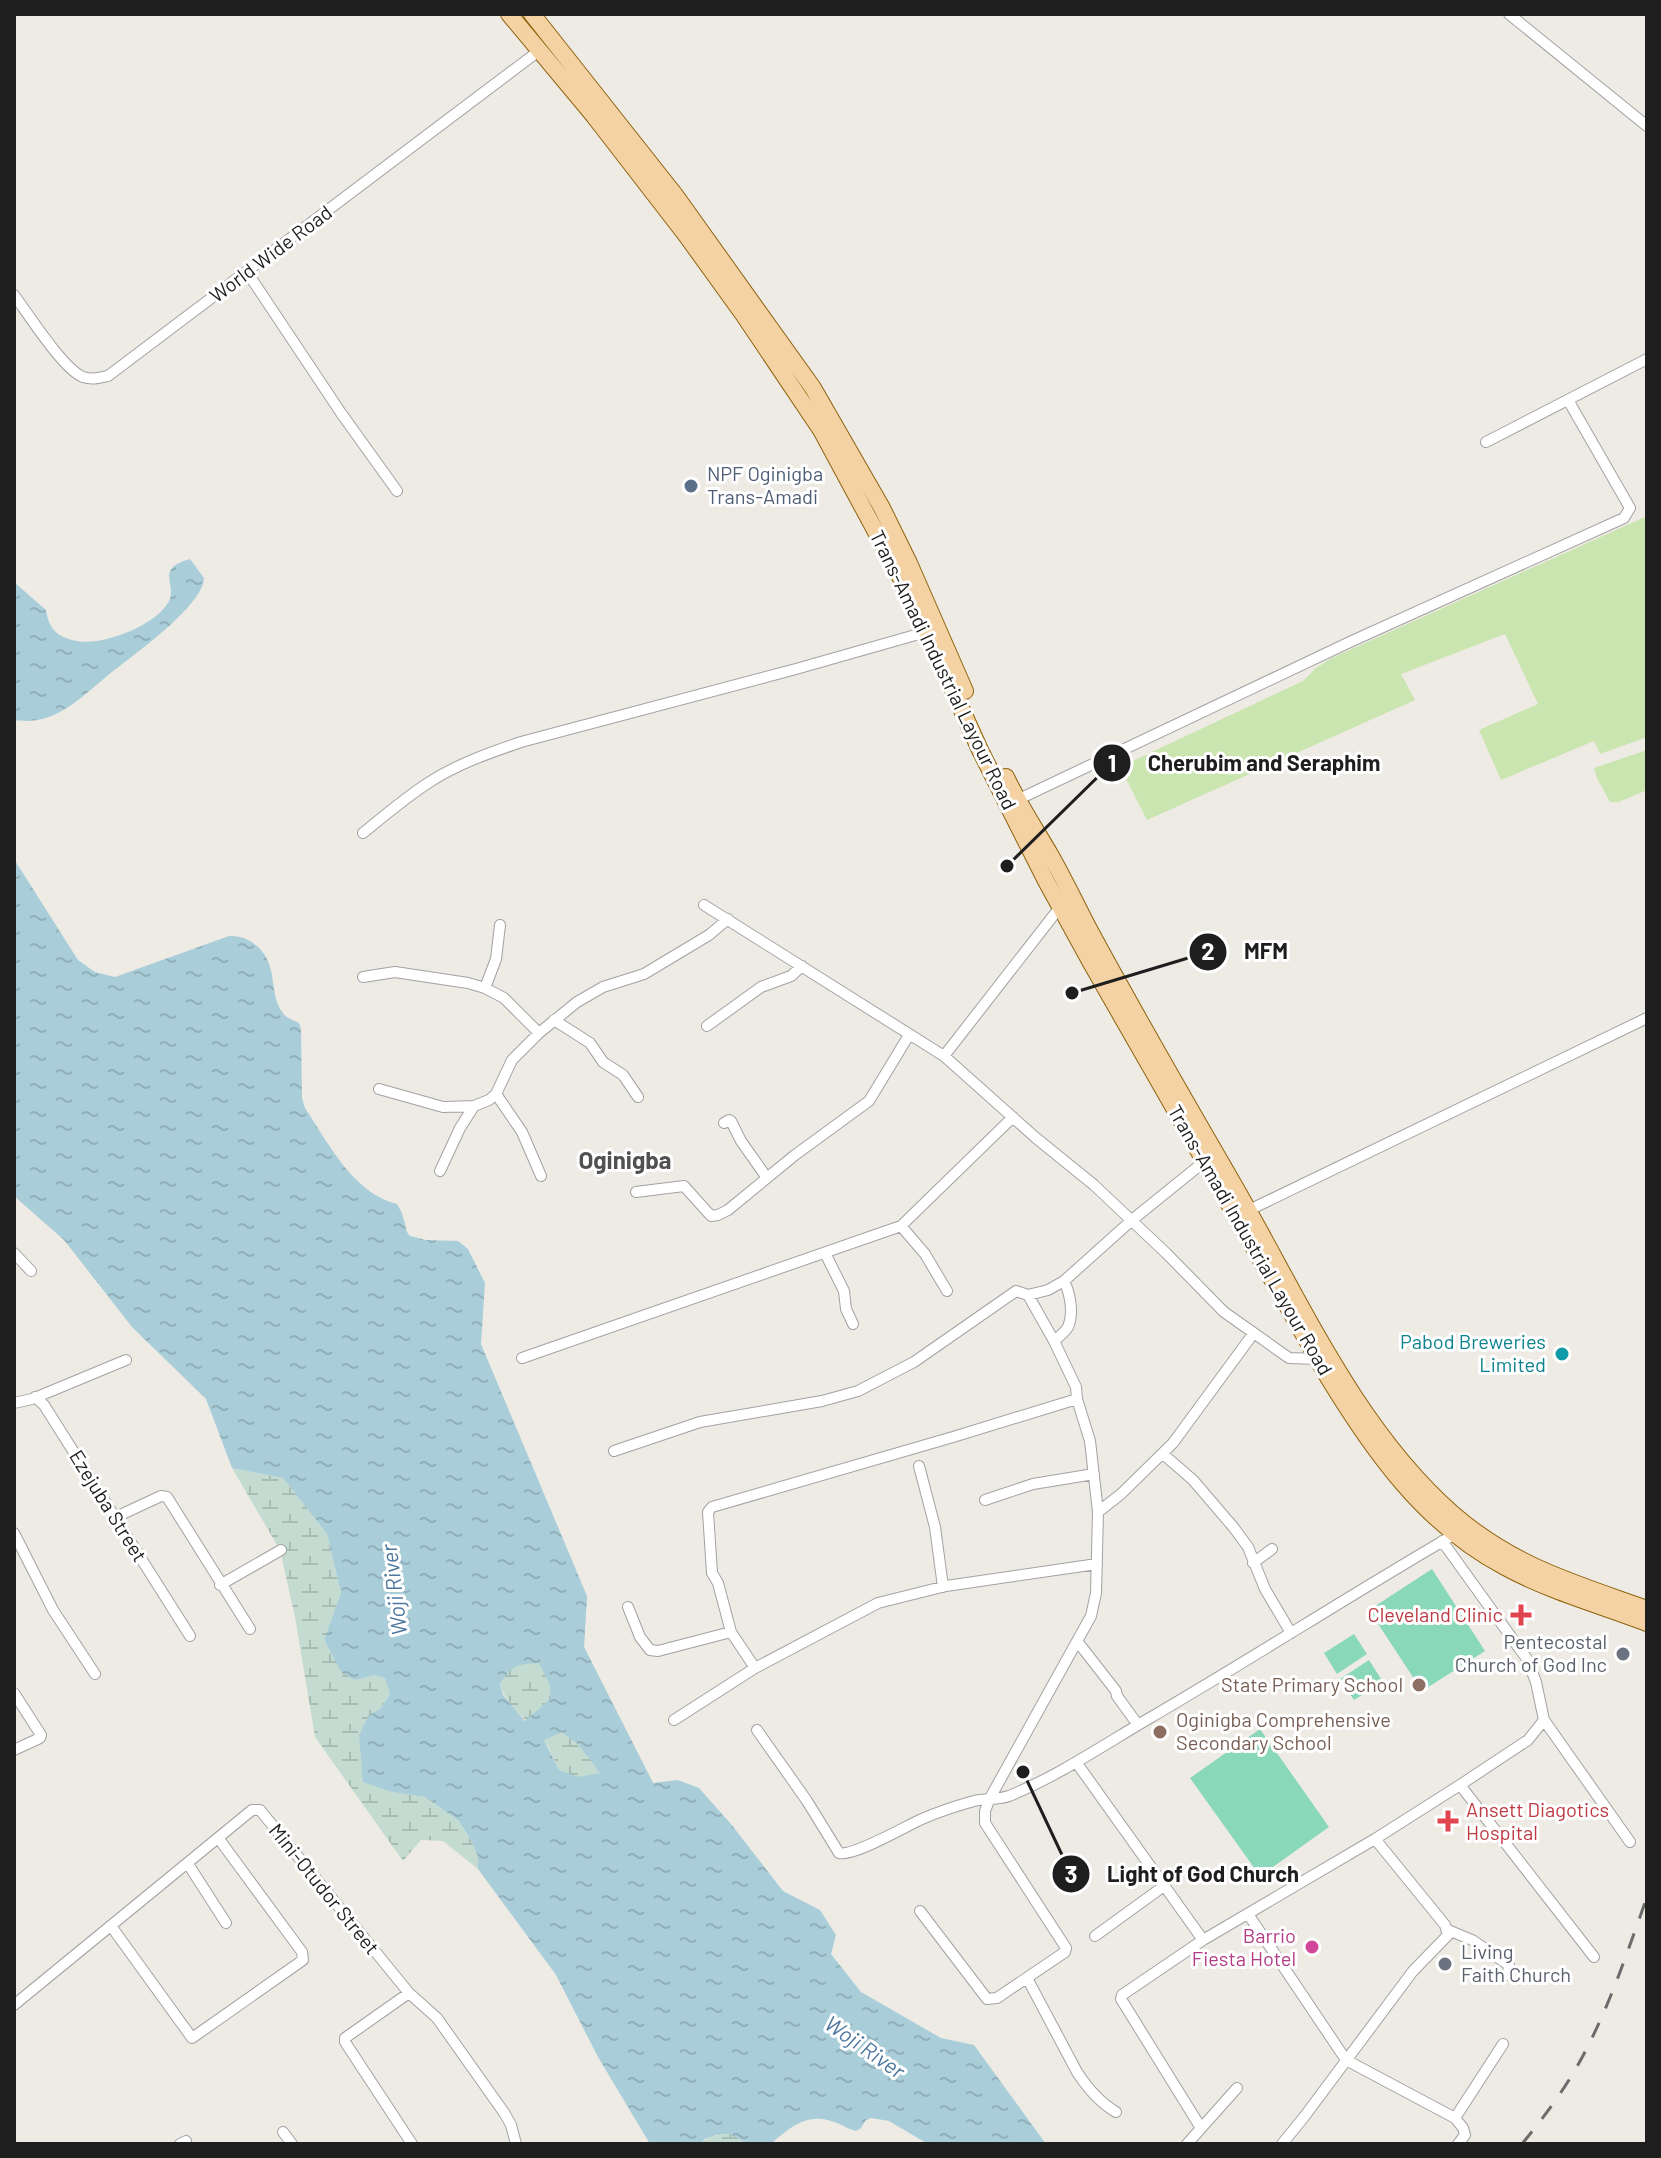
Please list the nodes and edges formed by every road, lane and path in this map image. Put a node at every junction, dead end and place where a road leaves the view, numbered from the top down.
1 (509, 14) edge
2 (532, 14) edge
3 (1509, 14) edge
4 (540, 50) junction
5 (1647, 126) edge
6 (247, 272) junction
7 (14, 295) edge
8 (1647, 359) edge
9 (806, 393) junction
10 (1568, 400) junction
11 (1486, 442) dead end
12 (397, 491) dead end
13 (926, 632) junction
14 (1017, 800) junction
15 (363, 833) dead end
16 (704, 905) dead end
17 (1060, 907) junction
18 (728, 919) junction
19 (500, 925) dead end
20 (802, 966) junction
21 (363, 977) dead end
22 (485, 988) junction
23 (1647, 1018) edge
24 (554, 1020) junction
25 (707, 1026) dead end
26 (539, 1033) junction
27 (909, 1035) junction
28 (944, 1056) junction
29 (379, 1089) dead end
30 (496, 1094) junction
31 (638, 1097) dead end
32 (474, 1106) junction
33 (1013, 1117) junction
34 (724, 1123) dead end
35 (1205, 1161) junction
36 (440, 1171) dead end
37 (541, 1176) dead end
38 (767, 1178) junction
39 (636, 1192) dead end
40 (1242, 1214) junction
41 (1132, 1220) junction
42 (901, 1226) junction
43 (14, 1253) edge
44 (825, 1253) junction
45 (31, 1271) dead end
46 (1064, 1281) junction
47 (947, 1291) dead end
48 (1028, 1295) junction
49 (853, 1324) dead end
50 (1253, 1334) junction
51 (1054, 1341) junction
52 (522, 1358) dead end
53 (1318, 1359) junction
54 (126, 1360) dead end
55 (35, 1397) junction
56 (1077, 1399) junction
57 (14, 1403) edge
58 (614, 1451) dead end
59 (1163, 1454) junction
60 (919, 1466) dead end
61 (1094, 1474) junction
62 (985, 1500) dead end
63 (1098, 1512) junction
64 (116, 1517) junction
65 (14, 1533) edge
66 (1448, 1537) junction
67 (1272, 1549) dead end
68 (281, 1550) dead end
69 (1253, 1563) junction
70 (1097, 1564) junction
71 (220, 1585) junction
72 (943, 1587) junction
73 (628, 1607) dead end
74 (1647, 1609) edge
75 (1647, 1623) edge
76 (250, 1629) dead end
77 (731, 1632) junction
78 (1291, 1633) junction
79 (190, 1636) dead end
80 (1077, 1641) junction
81 (755, 1668) junction
82 (95, 1674) dead end
83 (14, 1693) edge
84 (674, 1720) dead end
85 (1544, 1720) junction
86 (1138, 1725) junction
87 (757, 1730) dead end
88 (14, 1750) edge
89 (1076, 1762) junction
90 (1460, 1785) junction
91 (990, 1798) junction
92 (219, 1839) junction
93 (1375, 1839) junction
94 (1630, 1842) dead end
95 (188, 1864) junction
96 (1164, 1886) junction
97 (920, 1911) dead end
98 (1248, 1914) junction
99 (226, 1923) dead end
100 (111, 1926) junction
101 (1448, 1930) junction
102 (1095, 1936) dead end
103 (1203, 1940) junction
104 (1594, 1957) dead end
105 (1508, 1975) dead end
106 (1027, 1978) junction
107 (409, 1993) junction
108 (14, 2005) edge
109 (1503, 2044) dead end
110 (1346, 2060) junction
111 (1237, 2088) dead end
112 (1116, 2112) dead end
113 (1455, 2118) junction
114 (1201, 2128) junction
115 (283, 2132) dead end
116 (292, 2144) edge
117 (412, 2144) edge
118 (516, 2144) edge
119 (1187, 2144) edge
120 (1282, 2144) edge
121 (1458, 2144) edge

1 - 4 main road, Trans-Amadi Industrial Layour Road
2 - 9 main road, Trans-Amadi Industrial Layour Road
3 - 5 street
4 - 6 street, World Wide Road
4 - 9 main road, Trans-Amadi Industrial Layour Road
6 - 7 street, World Wide Road
6 - 12 street
8 - 10 street
9 - 13 main road, Trans-Amadi Industrial Layour Road
9 - 14 main road, Trans-Amadi Industrial Layour Road
10 - 11 street
10 - 14 street
13 - 15 street
13 - 17 main road, Trans-Amadi Industrial Layour Road
14 - 40 main road, Trans-Amadi Industrial Layour Road
16 - 18 street
17 - 28 street
17 - 35 main road, Trans-Amadi Industrial Layour Road
18 - 20 street
18 - 24 street
19 - 22 street
20 - 25 street
20 - 27 street
21 - 22 street
22 - 26 street
23 - 40 street
24 - 26 street
24 - 31 street
26 - 30 street
27 - 28 street
27 - 38 street
28 - 33 street
29 - 32 street
30 - 32 street
30 - 37 street
32 - 36 street
33 - 41 street
33 - 42 street
34 - 38 street
35 - 40 main road, Trans-Amadi Industrial Layour Road
35 - 41 street
38 - 39 street
40 - 53 main road, Trans-Amadi Industrial Layour Road
40 - 74 main road, Trans-Amadi Industrial Layour Road
41 - 46 street
41 - 50 street
42 - 44 street
42 - 47 street
43 - 45 street
44 - 49 street
44 - 52 street
46 - 48 street
46 - 51 street
48 - 51 street
48 - 58 street
50 - 53 street
50 - 59 street
51 - 56 street
53 - 66 main road, Trans-Amadi Industrial Layour Road
54 - 55 street
55 - 57 street
55 - 64 street, Ezejuba Street
56 - 61 street
56 - 77 street
59 - 63 street
59 - 69 street
60 - 72 street
61 - 62 street
61 - 63 street
63 - 70 street
64 - 71 street
64 - 79 street, Ezejuba Street
65 - 82 street
66 - 75 main road, Trans-Amadi Industrial Layour Road
66 - 78 street
66 - 85 street
67 - 69 street
68 - 71 street
69 - 78 street
70 - 72 street
70 - 80 street
71 - 76 street
72 - 81 street
73 - 77 street
77 - 81 street
78 - 86 street
80 - 86 street
80 - 91 street
81 - 84 street
83 - 88 street
85 - 90 street
85 - 94 street
86 - 89 street
87 - 91 street
89 - 91 street
89 - 96 street
90 - 93 street
90 - 104 street
91 - 106 street
92 - 95 street, Mini-Otudor Street
92 - 100 street
92 - 107 street, Mini-Otudor Street
93 - 98 street
93 - 101 street
95 - 99 street
95 - 100 street, Mini-Otudor Street
96 - 102 street
96 - 103 street
97 - 106 street
98 - 103 street
98 - 110 street
100 - 108 street, Mini-Otudor Street
101 - 105 street
101 - 110 street
103 - 114 street
106 - 112 street
107 - 117 street
107 - 118 street, Mini-Otudor Street
109 - 113 street
110 - 113 street
110 - 120 street
111 - 114 street
113 - 121 street
114 - 119 street
115 - 116 street

